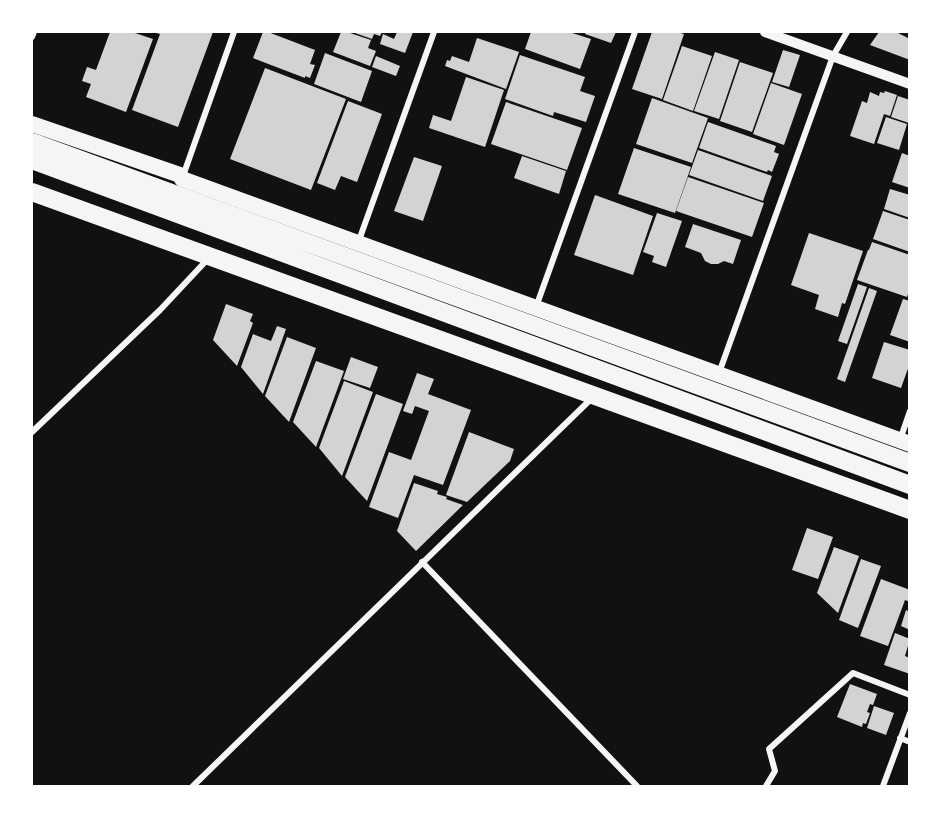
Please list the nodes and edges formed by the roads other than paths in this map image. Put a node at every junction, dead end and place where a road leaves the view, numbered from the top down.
1 (34, 32) edge
2 (234, 32) edge
3 (434, 32) edge
4 (635, 32) edge
5 (765, 32) edge
6 (847, 32) edge
7 (32, 37) edge
8 (833, 56) junction
9 (909, 84) edge
10 (32, 124) edge
11 (32, 142) edge
12 (32, 160) edge
13 (182, 179) junction
14 (32, 192) edge
15 (32, 198) edge
16 (358, 243) junction
17 (205, 262) junction
18 (535, 308) junction
19 (718, 374) junction
20 (591, 399) junction
21 (909, 411) edge
22 (32, 432) edge
23 (905, 442) edge
24 (909, 463) edge
25 (909, 485) edge
26 (909, 510) edge
27 (909, 515) edge
28 (422, 562) junction
29 (909, 695) edge
30 (909, 713) edge
31 (900, 738) junction
32 (909, 742) edge
33 (192, 786) edge
34 (637, 786) edge
35 (766, 786) edge
36 (883, 786) edge

1 - 7 street
2 - 13 street
3 - 16 street
4 - 18 street
5 - 8 street
6 - 8 street
8 - 9 street
8 - 19 street
10 - 13 highway
11 - 24 highway
12 - 25 highway
13 - 16 highway
14 - 26 highway
15 - 17 highway
16 - 18 highway
17 - 20 highway
17 - 22 street
18 - 19 highway
19 - 23 highway
20 - 27 highway
20 - 28 street
21 - 23 street
28 - 33 street
28 - 34 street
29 - 35 street
30 - 31 street
31 - 32 street
31 - 36 street

